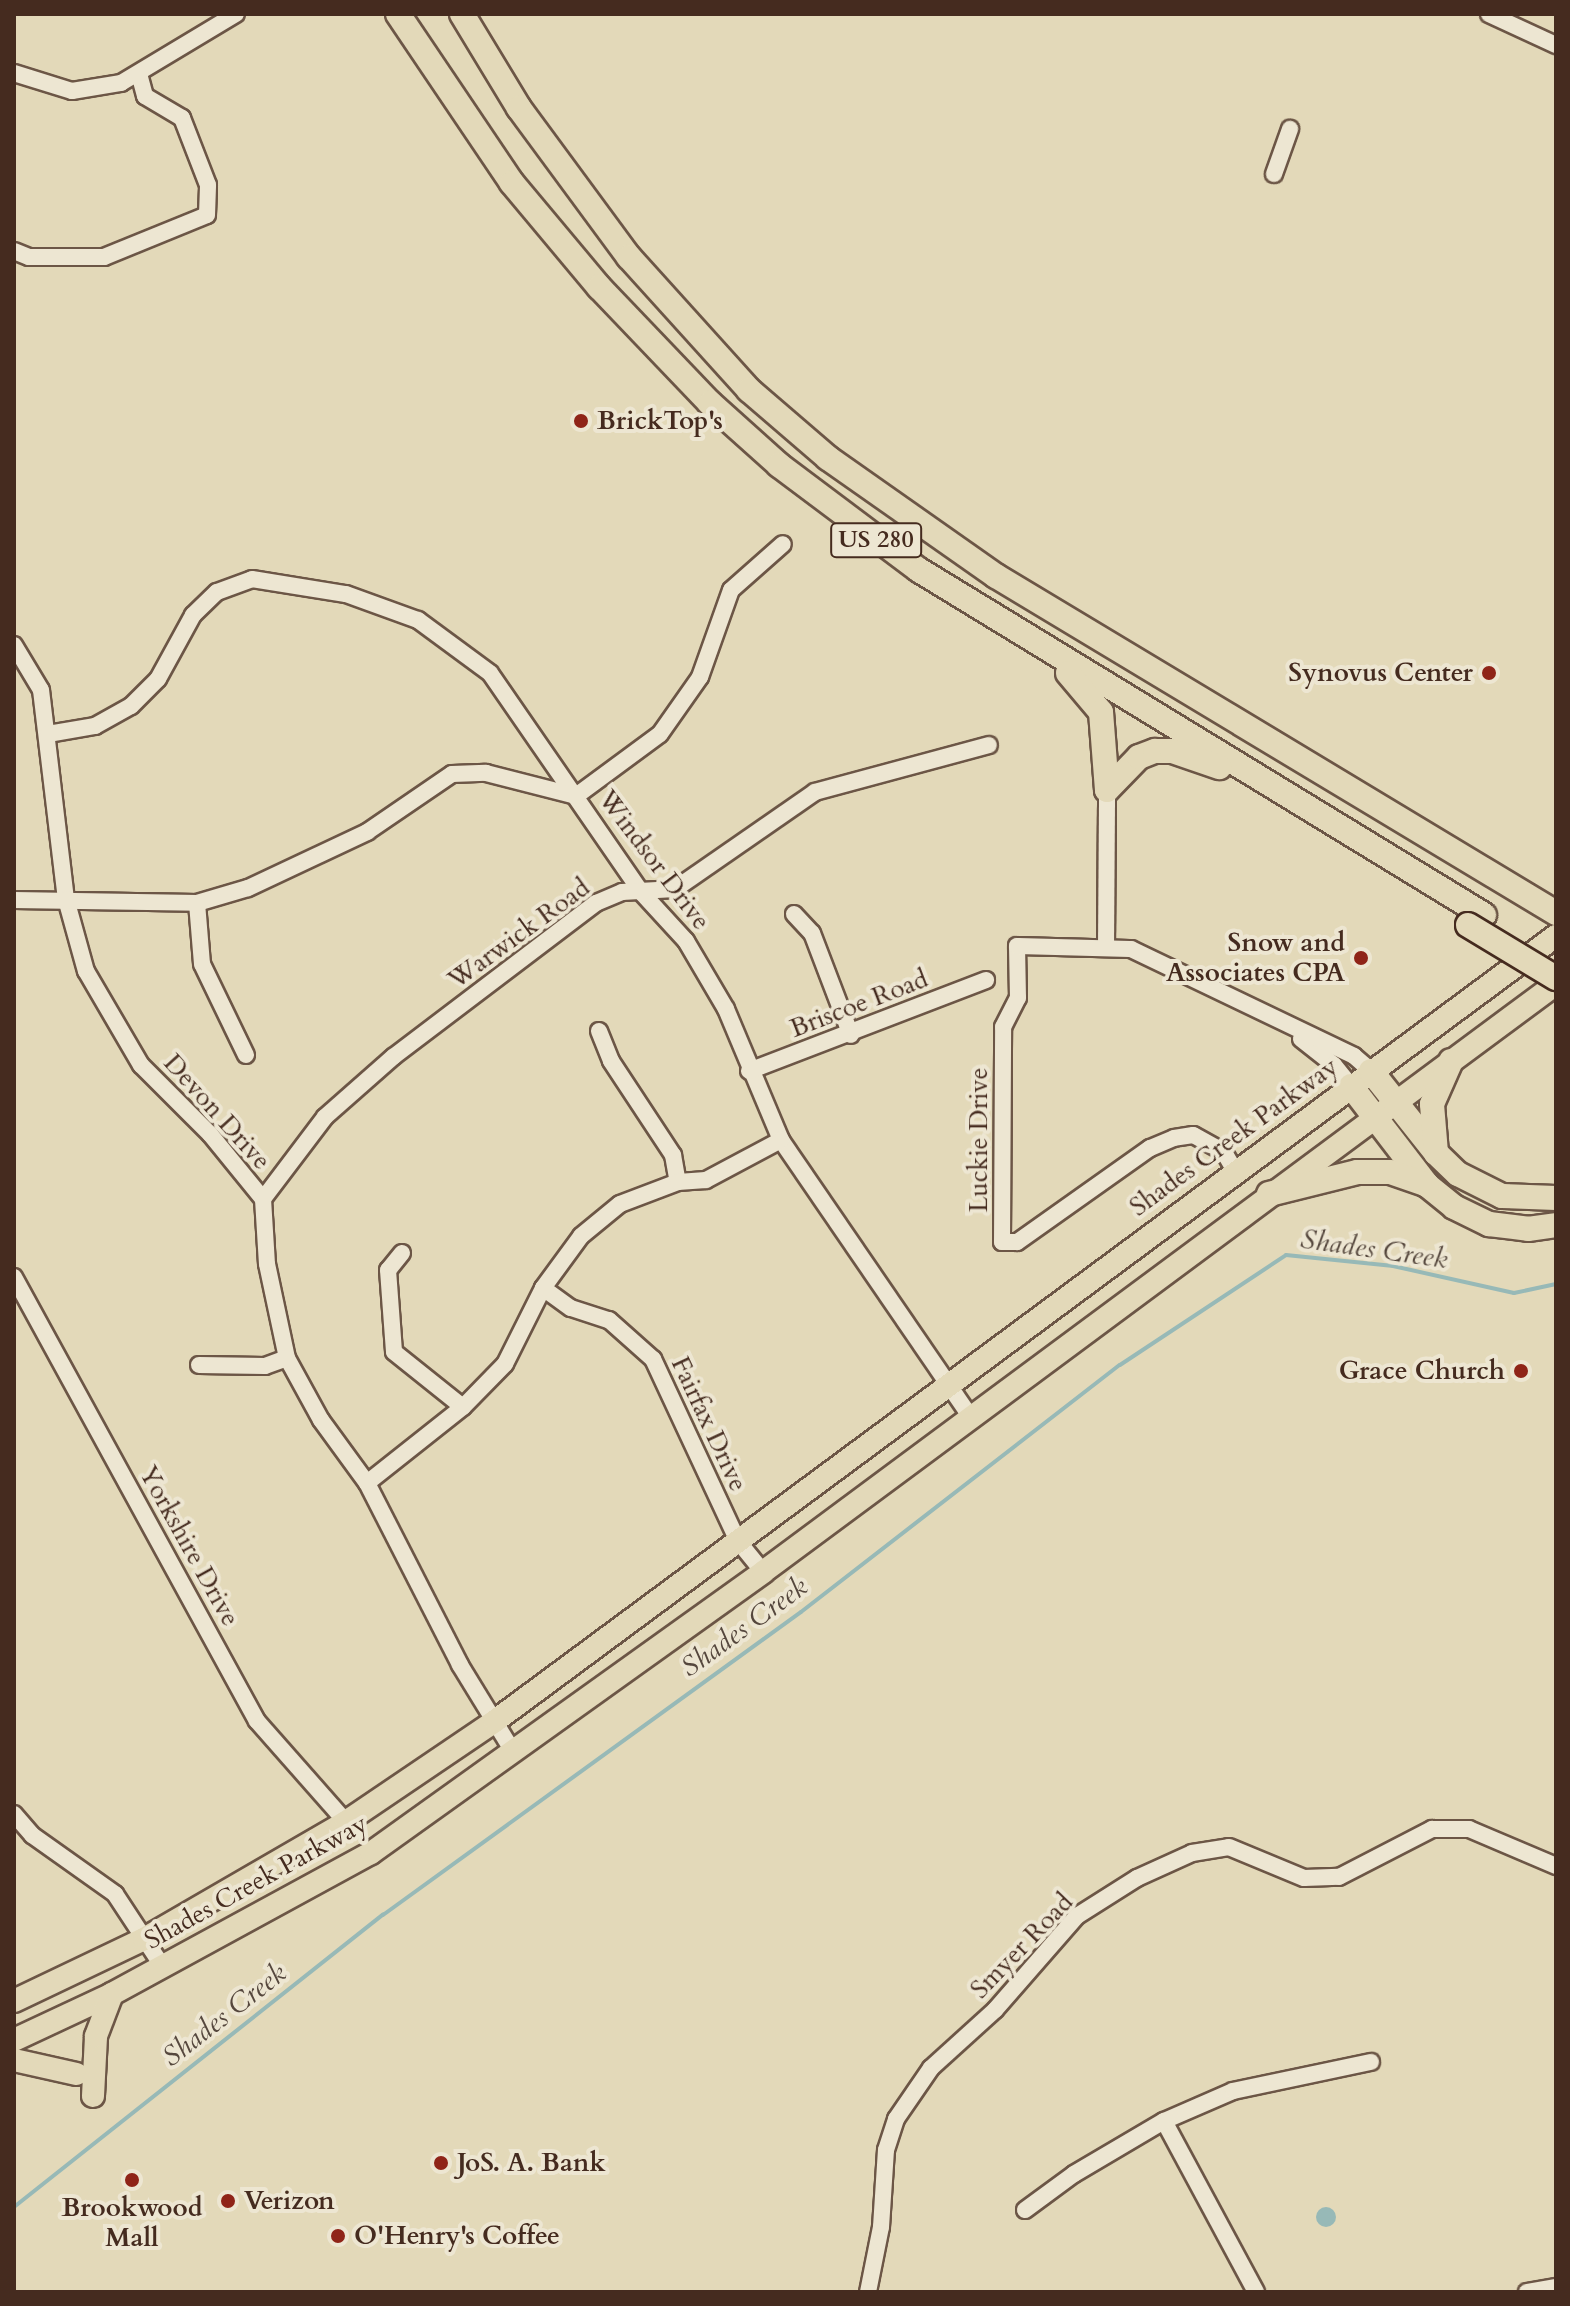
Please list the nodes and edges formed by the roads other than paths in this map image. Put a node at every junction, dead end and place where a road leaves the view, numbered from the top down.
1 (236, 14) edge
2 (398, 14) edge
3 (462, 14) edge
4 (1489, 14) edge
5 (1556, 45) edge
6 (14, 73) edge
7 (139, 74) junction
8 (1290, 129) dead end
9 (1274, 174) dead end
10 (14, 251) edge
11 (783, 544) dead end
12 (14, 645) edge
13 (1050, 653) junction
14 (48, 734) junction
15 (989, 745) dead end
16 (1260, 781) junction
17 (1107, 790) junction
18 (576, 796) junction
19 (642, 893) junction
20 (66, 899) junction
21 (14, 900) edge
22 (197, 903) junction
23 (1556, 913) edge
24 (794, 914) dead end
25 (1476, 920) junction
26 (1556, 936) edge
27 (1106, 946) junction
28 (1556, 959) edge
29 (1556, 978) edge
30 (986, 980) dead end
31 (1556, 984) edge
32 (1274, 1019) junction
33 (599, 1031) dead end
34 (851, 1035) junction
35 (246, 1055) dead end
36 (1451, 1061) junction
37 (749, 1071) junction
38 (1371, 1071) junction
39 (1351, 1086) junction
40 (1383, 1108) junction
41 (781, 1140) junction
42 (1436, 1153) junction
43 (1235, 1171) junction
44 (678, 1182) junction
45 (1427, 1185) junction
46 (1269, 1194) junction
47 (1556, 1198) edge
48 (263, 1199) junction
49 (1556, 1225) edge
50 (402, 1253) dead end
51 (14, 1277) edge
52 (543, 1288) junction
53 (287, 1358) junction
54 (199, 1365) dead end
55 (946, 1384) junction
56 (463, 1407) junction
57 (970, 1416) junction
58 (367, 1483) junction
59 (738, 1541) junction
60 (763, 1572) junction
61 (495, 1721) junction
62 (514, 1753) junction
63 (14, 1814) edge
64 (346, 1822) junction
65 (1556, 1866) edge
66 (144, 1939) junction
67 (163, 1967) junction
68 (112, 1994) junction
69 (14, 2001) edge
70 (14, 2040) edge
71 (14, 2060) edge
72 (1371, 2062) dead end
73 (76, 2074) dead end
74 (93, 2096) dead end
75 (1164, 2121) junction
76 (1025, 2210) dead end
77 (1556, 2287) edge
78 (868, 2292) edge
79 (1256, 2292) edge
80 (1527, 2292) edge

1 - 7 street
2 - 13 highway, US 280
3 - 23 highway, US 280
4 - 5 street
6 - 7 street
7 - 10 street
8 - 9 street
11 - 18 street
12 - 14 street, Devon Drive
13 - 16 highway, US 280
13 - 17 highway
14 - 18 street
14 - 20 street, Devon Drive
15 - 19 street, Warwick Road
16 - 17 highway
16 - 25 highway, US 280
17 - 27 street
18 - 19 street, Windsor Drive
18 - 22 street, Windsor Drive
19 - 37 street, Windsor Drive
19 - 48 street, Warwick Road
20 - 21 street, Windsor Drive
20 - 22 street, Windsor Drive
20 - 48 street, Devon Drive
22 - 35 street
24 - 34 street
25 - 28 highway
25 - 29 highway, bridge
26 - 38 main road, Shades Creek Parkway
27 - 32 street, Luckie Drive
27 - 43 street, Luckie Drive
30 - 34 street, Briscoe Road
31 - 36 main road, Shades Creek Parkway
32 - 38 street, Luckie Drive
32 - 39 street, Luckie Drive
33 - 44 street
34 - 37 street, Briscoe Road
36 - 40 main road, Shades Creek Parkway
36 - 42 highway
37 - 41 street, Windsor Drive
38 - 39 main road, Shades Creek Parkway
38 - 40 highway
39 - 40 highway
39 - 43 main road, Shades Creek Parkway
40 - 42 highway
40 - 45 highway
40 - 46 main road, Shades Creek Parkway
41 - 44 street
41 - 55 street, Windsor Drive
42 - 47 highway
43 - 55 main road, Shades Creek Parkway
44 - 52 street
45 - 46 highway
45 - 49 highway
46 - 57 main road, Shades Creek Parkway
48 - 53 street, Devon Drive
50 - 56 street
51 - 64 street, Yorkshire Drive
52 - 56 street
52 - 59 street, Fairfax Drive
53 - 54 street
53 - 58 street, Devon Drive
55 - 57 street
55 - 59 main road, Shades Creek Parkway
56 - 58 street
57 - 60 main road, Shades Creek Parkway
58 - 61 street, Devon Drive
59 - 60 street
59 - 61 main road, Shades Creek Parkway
60 - 62 main road, Shades Creek Parkway
61 - 62 street
61 - 64 main road, Shades Creek Parkway
62 - 67 main road, Shades Creek Parkway
63 - 66 street
64 - 66 main road, Shades Creek Parkway
65 - 78 street, Smyer Road
66 - 67 street
66 - 69 main road, Shades Creek Parkway
67 - 68 main road, Shades Creek Parkway
68 - 70 main road, Shades Creek Parkway
68 - 74 main road
71 - 73 main road
72 - 75 street
75 - 76 street
75 - 79 street
77 - 80 street

